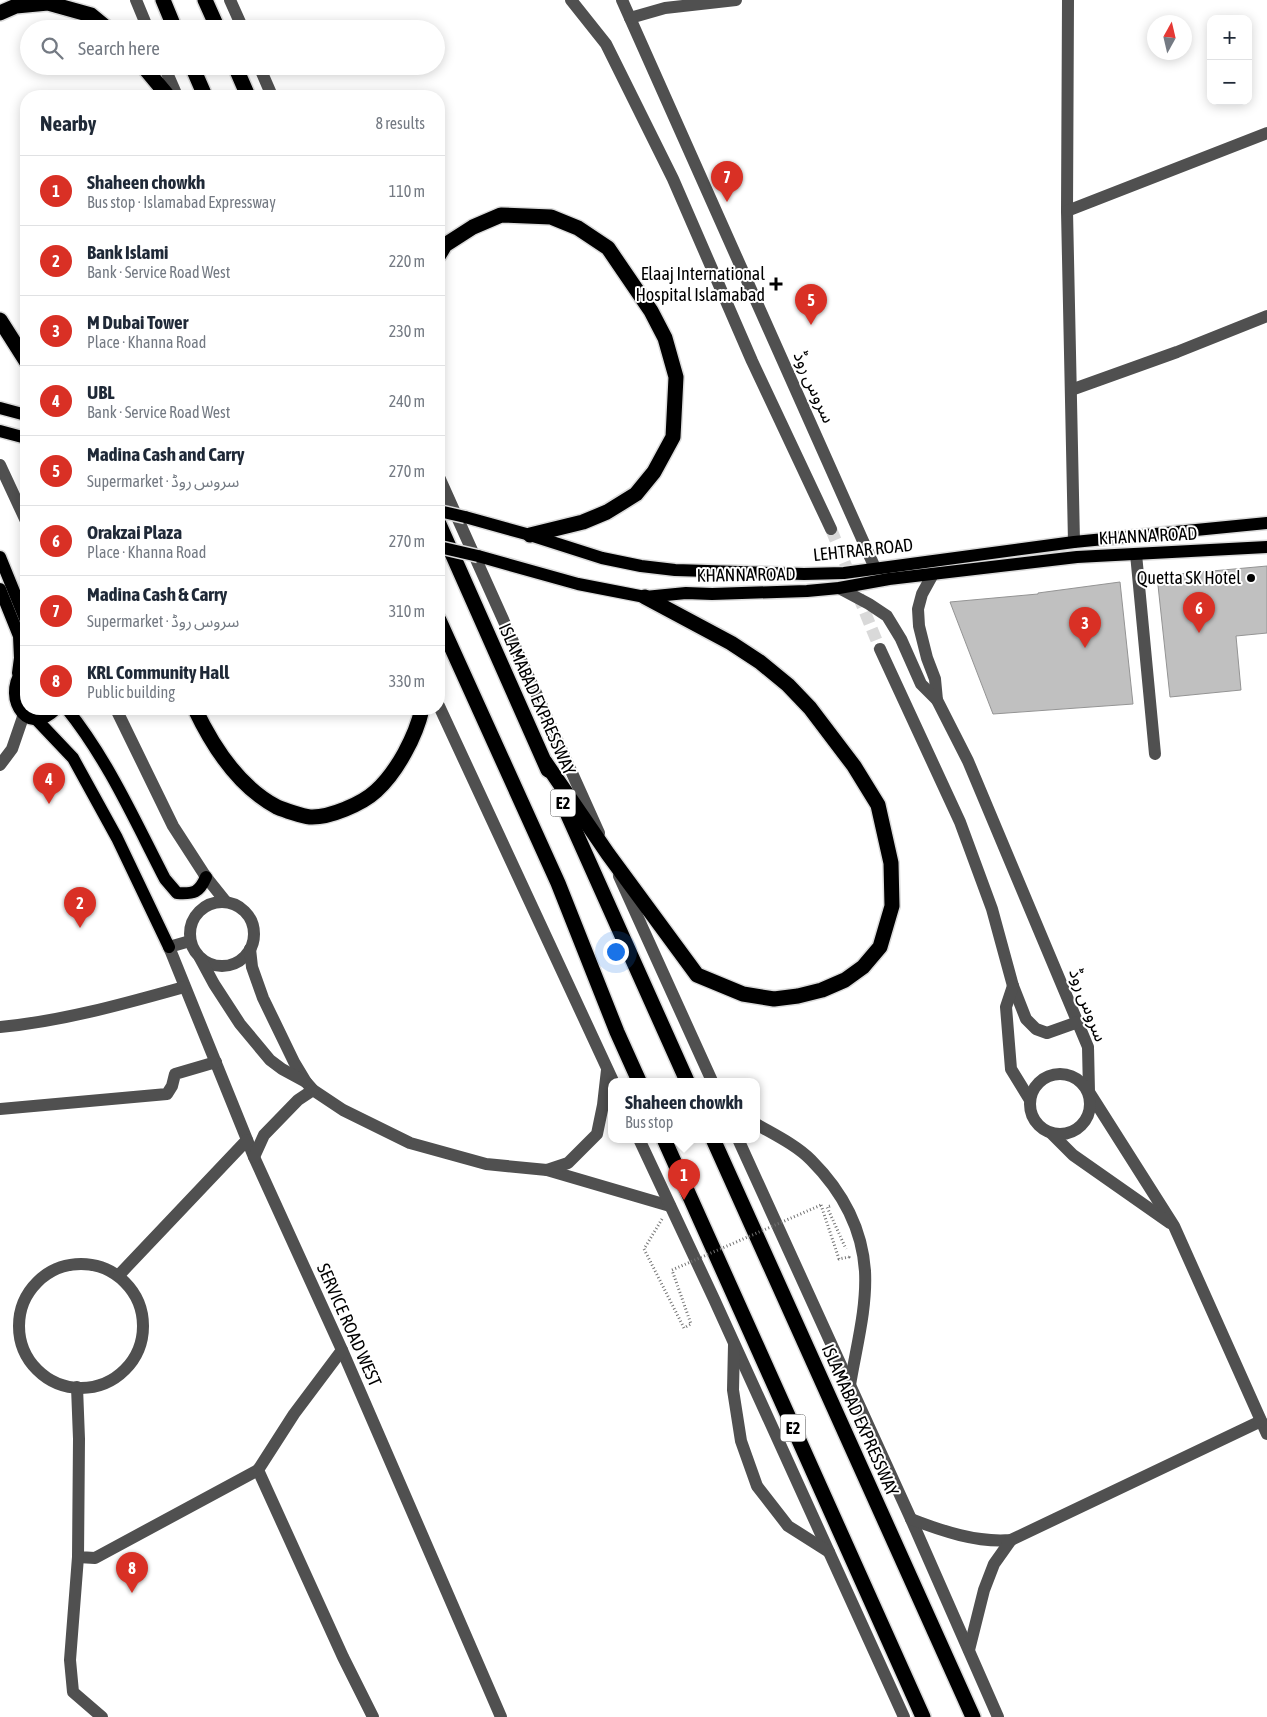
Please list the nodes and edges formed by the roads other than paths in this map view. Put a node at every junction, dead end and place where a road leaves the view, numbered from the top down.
1 (136, 0) edge
2 (163, 0) edge
3 (205, 0) edge
4 (230, 0) edge
5 (571, 0) edge
6 (622, 0) edge
7 (736, 0) edge
8 (1068, 0) edge
9 (0, 13) edge
10 (630, 18) junction
11 (97, 20) edge
12 (144, 20) edge
13 (171, 20) edge
14 (214, 20) edge
15 (239, 20) edge
16 (151, 75) edge
17 (168, 75) edge
18 (196, 75) edge
19 (239, 75) edge
20 (263, 75) edge
21 (163, 90) edge
22 (174, 90) edge
23 (202, 90) edge
24 (245, 90) edge
25 (269, 90) edge
26 (1267, 133) edge
27 (1066, 211) junction
28 (445, 244) edge
29 (1267, 316) edge
30 (0, 320) edge
31 (20, 352) edge
32 (1070, 390) junction
33 (3, 409) edge
34 (20, 413) edge
35 (4, 434) edge
36 (20, 437) edge
37 (0, 464) edge
38 (445, 490) edge
39 (20, 508) edge
40 (445, 512) edge
41 (1267, 523) edge
42 (830, 529) tunnel mouth
43 (530, 535) junction
44 (445, 537) edge
45 (1074, 542) junction
46 (1267, 547) edge
47 (445, 548) edge
48 (1136, 554) junction
49 (0, 557) edge
50 (875, 568) junction
51 (933, 574) junction
52 (839, 588) junction
53 (0, 590) edge
54 (645, 597) junction
55 (20, 606) edge
56 (445, 633) edge
57 (880, 649) tunnel mouth
58 (20, 658) edge
59 (20, 672) edge
60 (4, 693) edge
61 (937, 700) junction
62 (20, 715) edge
63 (20, 715) edge
64 (48, 715) edge
65 (71, 715) edge
66 (119, 715) edge
67 (199, 715) edge
68 (420, 715) edge
69 (443, 715) edge
70 (23, 717) junction
71 (36, 719) junction
72 (1155, 754) dead end
73 (545, 762) junction
74 (0, 765) edge
75 (608, 854) junction
76 (206, 877) junction
77 (226, 902) junction
78 (190, 941) junction
79 (169, 947) junction
80 (250, 949) junction
81 (200, 958) junction
82 (1013, 986) junction
83 (184, 987) junction
84 (1078, 1022) junction
85 (0, 1027) edge
86 (216, 1062) junction
87 (607, 1068) junction
88 (612, 1078) edge
89 (638, 1078) edge
90 (686, 1078) edge
91 (711, 1078) edge
92 (309, 1086) junction
93 (1088, 1092) junction
94 (1030, 1100) junction
95 (0, 1109) edge
96 (760, 1126) edge
97 (1051, 1133) junction
98 (247, 1140) junction
99 (642, 1143) edge
100 (666, 1143) edge
101 (715, 1143) edge
102 (740, 1143) edge
103 (254, 1156) junction
104 (547, 1170) junction
105 (670, 1206) junction
106 (1174, 1226) junction
107 (119, 1276) junction
108 (734, 1343) junction
109 (342, 1350) junction
110 (850, 1385) junction
111 (77, 1387) junction
112 (1261, 1421) junction
113 (1267, 1434) edge
114 (258, 1470) junction
115 (911, 1519) junction
116 (1011, 1540) junction
117 (829, 1552) junction
118 (78, 1557) junction
119 (969, 1650) junction
120 (102, 1717) edge
121 (373, 1717) edge
122 (501, 1717) edge
123 (904, 1717) edge
124 (923, 1717) edge
125 (973, 1717) edge
126 (998, 1717) edge

1 - 12 street
2 - 13 highway
3 - 14 highway
4 - 15 street
5 - 42 street
6 - 10 street, سروس روڈ
7 - 10 street
8 - 27 street
9 - 11 highway
10 - 50 street, سروس روڈ
16 - 21 highway
17 - 22 street
18 - 23 highway
19 - 24 highway
20 - 25 street
26 - 27 street
27 - 32 street
28 - 43 highway
29 - 32 street
30 - 31 highway
32 - 45 street
33 - 34 main road
35 - 36 main road
37 - 39 street
38 - 75 street
40 - 43 main road, LEHTRAR ROAD, bridge
41 - 45 main road, LEHTRAR ROAD
43 - 50 main road, LEHTRAR ROAD
44 - 73 highway, ISLAMABAD EXPRESSWAY / E2
45 - 50 main road, LEHTRAR ROAD
46 - 48 main road, KHANNA ROAD
47 - 54 main road, KHANNA ROAD, bridge
48 - 51 main road, KHANNA ROAD
48 - 72 street
49 - 55 main road
51 - 52 main road, KHANNA ROAD
51 - 61 street, سروس روڈ
52 - 54 main road, KHANNA ROAD
52 - 61 street
53 - 58 main road
54 - 75 highway
56 - 89 highway, E2
57 - 82 street
59 - 60 main road
60 - 62 main road
61 - 84 street, سروس روڈ
63 - 70 main road
64 - 71 main road
65 - 76 main road
66 - 76 street
67 - 68 highway
69 - 87 street
70 - 71 main road
70 - 74 street
71 - 79 main road
73 - 75 highway
73 - 90 highway, ISLAMABAD EXPRESSWAY / E2
75 - 91 street
76 - 77 street
77 - 78 street
77 - 80 street
78 - 79 street
78 - 81 street
79 - 83 street, SERVICE ROAD WEST
80 - 81 street
80 - 92 street
81 - 92 street
82 - 84 street
82 - 94 street
83 - 85 street
83 - 86 street, SERVICE ROAD WEST
84 - 93 street, سروس روڈ
86 - 95 street
86 - 98 street, SERVICE ROAD WEST
87 - 88 street
87 - 104 street
92 - 103 street
92 - 104 street
93 - 94 street
93 - 97 street
93 - 106 street
94 - 97 street
96 - 110 street
97 - 106 street
98 - 103 street, SERVICE ROAD WEST
98 - 107 street
99 - 105 street
100 - 124 highway, E2
101 - 125 highway, ISLAMABAD EXPRESSWAY
102 - 110 street
103 - 109 street, SERVICE ROAD WEST
104 - 105 street
105 - 108 street
106 - 112 street
107 - 111 street
107 - 111 street
108 - 117 street
108 - 117 street
109 - 114 street
109 - 122 street, SERVICE ROAD WEST
110 - 115 street
111 - 118 street
112 - 113 street
112 - 116 street
114 - 118 street
114 - 121 street
115 - 116 street
115 - 119 street
116 - 119 street
117 - 123 street
118 - 120 street
119 - 126 street

